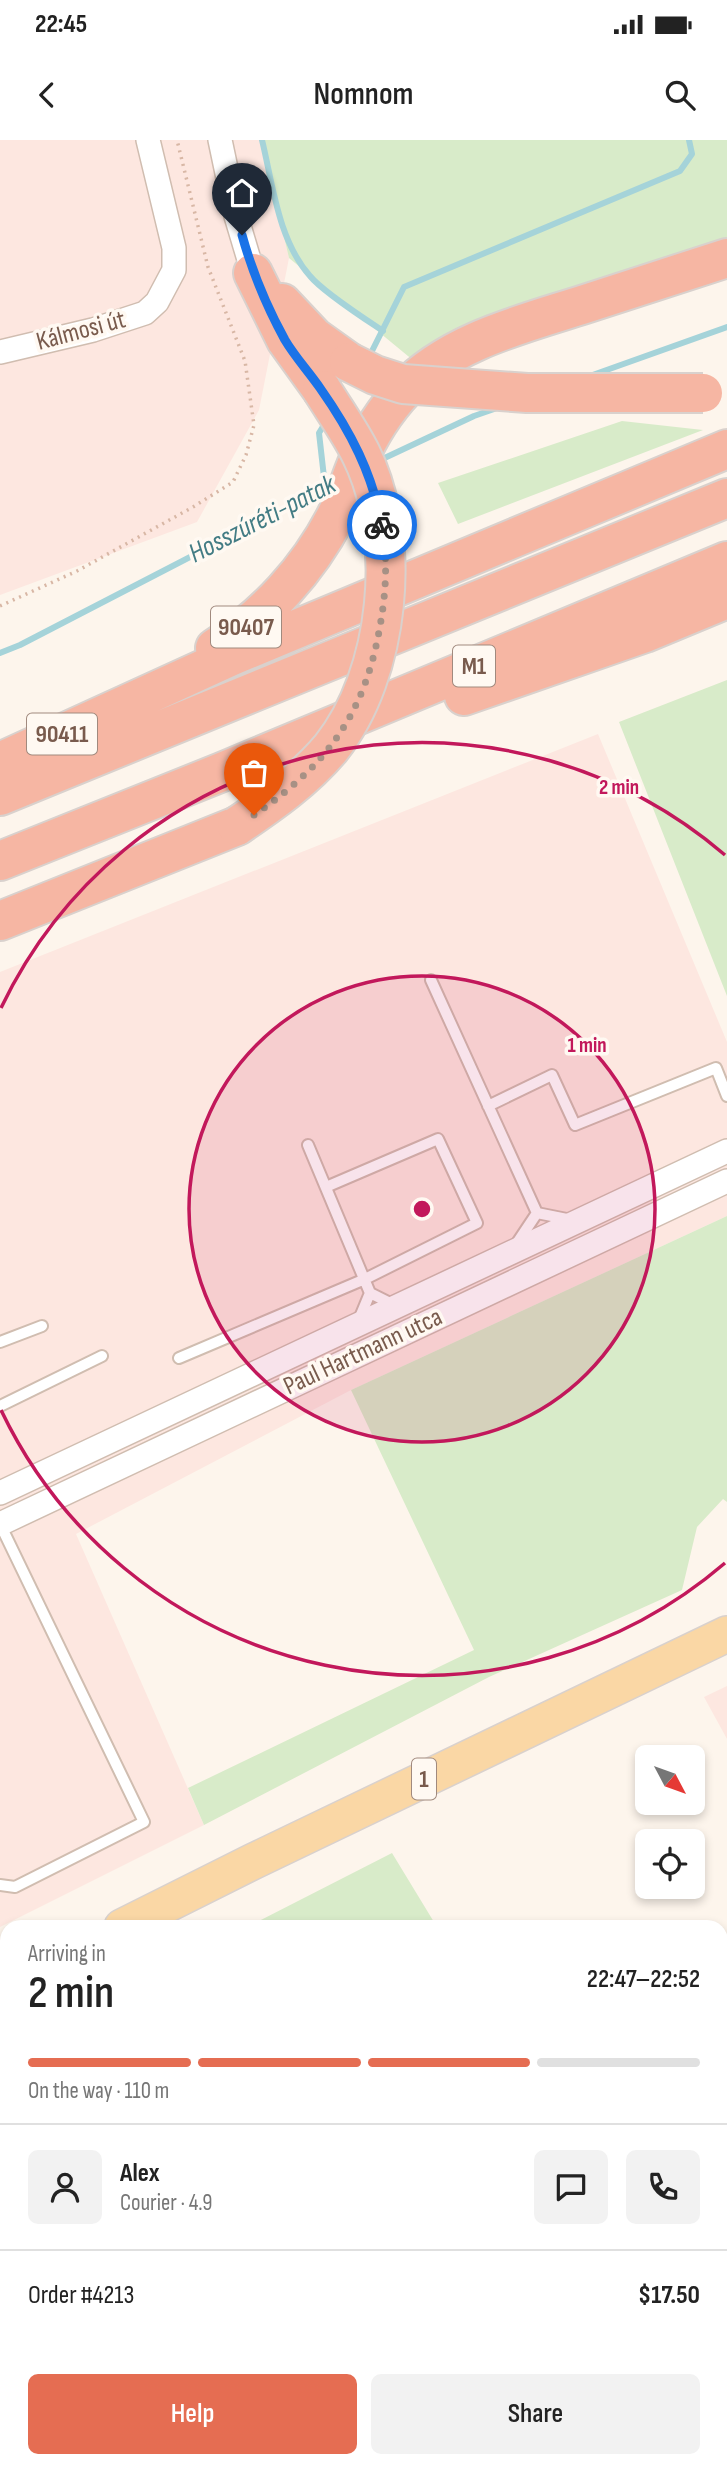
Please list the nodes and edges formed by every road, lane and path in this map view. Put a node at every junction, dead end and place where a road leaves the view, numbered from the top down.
1 (148, 140) edge
2 (177, 140) edge
3 (220, 140) edge
4 (727, 258) edge
5 (253, 273) junction
6 (0, 352) edge
7 (715, 393) edge
8 (727, 449) edge
9 (727, 498) edge
10 (727, 561) edge
11 (727, 599) edge
12 (0, 606) edge
13 (124, 705) junction
14 (0, 762) edge
15 (222, 772) junction
16 (0, 796) edge
17 (0, 861) edge
18 (0, 921) edge
19 (431, 981) dead end
20 (727, 1096) edge
21 (488, 1107) junction
22 (308, 1145) dead end
23 (727, 1151) edge
24 (727, 1181) edge
25 (326, 1187) junction
26 (537, 1213) junction
27 (578, 1221) junction
28 (511, 1252) junction
29 (365, 1279) junction
30 (370, 1293) junction
31 (399, 1307) junction
32 (42, 1326) dead end
33 (356, 1326) junction
34 (0, 1342) edge
35 (102, 1356) dead end
36 (179, 1358) dead end
37 (0, 1406) edge
38 (0, 1493) edge
39 (0, 1524) edge
40 (727, 1634) edge
41 (0, 1885) edge
42 (136, 1920) edge

1 - 6 street, Kálmosi út
2 - 12 path
3 - 5 street
4 - 13 highway, 90407
5 - 7 highway, bridge
5 - 18 highway, bridge
8 - 13 highway, 90411
9 - 16 highway, M1
10 - 15 highway, M1
11 - 15 highway
13 - 14 highway, 90411
15 - 17 highway, M1
19 - 21 lane
20 - 21 lane
21 - 26 lane
22 - 25 lane
23 - 27 street, Paul Hartmann utca
24 - 39 street, Paul Hartmann utca
25 - 29 lane
25 - 29 lane
26 - 27 lane
26 - 28 lane
27 - 28 street, Paul Hartmann utca
28 - 31 street, Paul Hartmann utca
29 - 30 lane
29 - 36 lane
30 - 31 lane
30 - 33 lane
31 - 33 street, Paul Hartmann utca
32 - 34 lane
33 - 38 street, Paul Hartmann utca
35 - 37 lane
39 - 41 lane
40 - 42 main road, 1

